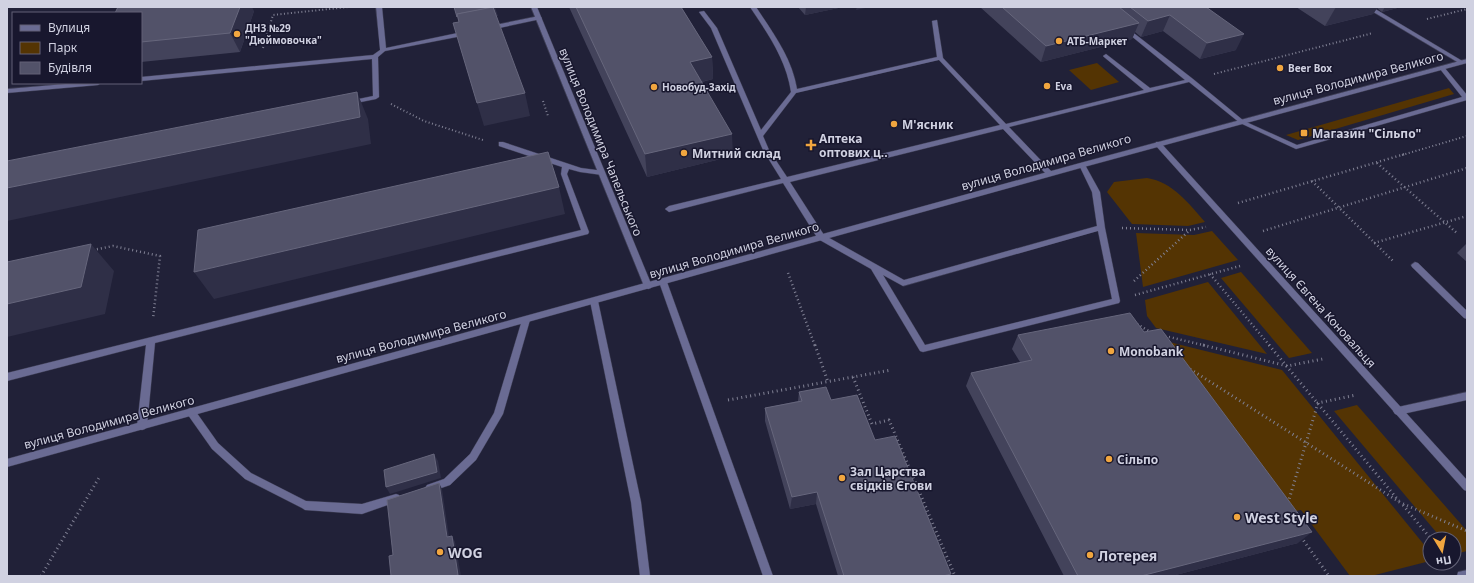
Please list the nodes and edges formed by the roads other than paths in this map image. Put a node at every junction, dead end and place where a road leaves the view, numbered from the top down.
1 (379, 7) edge
2 (534, 7) edge
3 (753, 7) edge
4 (1368, 7) edge
5 (702, 12) dead end
6 (539, 18) junction
7 (935, 21) dead end
8 (1123, 26) edge
9 (484, 30) edge
10 (476, 31) edge
11 (383, 50) junction
12 (1106, 56) dead end
13 (375, 57) junction
14 (940, 58) junction
15 (1464, 62) edge
16 (1442, 68) junction
17 (142, 79) edge
18 (1191, 80) junction
19 (87, 84) edge
20 (1148, 90) junction
21 (7, 91) edge
22 (794, 92) junction
23 (346, 103) edge
24 (1242, 122) junction
25 (1005, 126) junction
26 (760, 136) junction
27 (501, 144) road end
28 (1158, 144) junction
29 (1082, 165) junction
30 (566, 166) junction
31 (602, 173) junction
32 (1050, 174) junction
33 (786, 181) junction
34 (668, 209) dead end
35 (1101, 228) junction
36 (821, 237) junction
37 (1415, 265) dead end
38 (874, 266) junction
39 (663, 282) junction
40 (648, 286) junction
41 (594, 301) junction
42 (1467, 316) edge
43 (526, 320) junction
44 (151, 341) junction
45 (7, 377) edge
46 (1467, 396) edge
47 (1398, 411) junction
48 (191, 412) junction
49 (142, 426) junction
50 (7, 463) edge
51 (1467, 487) edge
52 (419, 491) edge
53 (404, 496) edge
54 (1467, 575) edge
55 (644, 576) edge
56 (768, 576) edge
57 (1462, 576) edge

1 - 11 street
2 - 6 street, вулиця Володимира Чапельського
3 - 22 street
4 - 15 street
5 - 26 street
6 - 9 street
6 - 31 street, вулиця Володимира Чапельського
7 - 14 street
8 - 18 street
10 - 11 street
11 - 13 street
12 - 20 street
13 - 17 street
13 - 23 street
14 - 22 street
14 - 25 street
15 - 16 street, вулиця Володимира Великого
16 - 24 street, вулиця Володимира Великого
16 - 24 street
18 - 20 street
18 - 24 street
19 - 21 street
20 - 25 street
22 - 26 street
24 - 28 street, вулиця Володимира Великого
25 - 32 street
25 - 33 street
26 - 33 street
27 - 30 street
28 - 29 street, вулиця Володимира Великого
28 - 47 street, вулиця Євгена Коновальця
29 - 32 street, вулиця Володимира Великого
29 - 35 street
30 - 31 street
30 - 44 street
31 - 40 street, вулиця Володимира Чапельського
32 - 36 street, вулиця Володимира Великого
33 - 34 street
33 - 36 street
35 - 38 street
35 - 38 street
36 - 38 street
36 - 39 street, вулиця Володимира Великого
37 - 42 street
39 - 40 street, вулиця Володимира Великого
39 - 56 street
40 - 41 street, вулиця Володимира Великого
41 - 43 street, вулиця Володимира Великого
41 - 55 street
43 - 48 street, вулиця Володимира Великого
43 - 52 street
44 - 45 street
44 - 49 street
46 - 47 street
47 - 51 street, вулиця Євгена Коновальця
48 - 49 street, вулиця Володимира Великого
48 - 53 street
49 - 50 street, вулиця Володимира Великого
54 - 57 street

